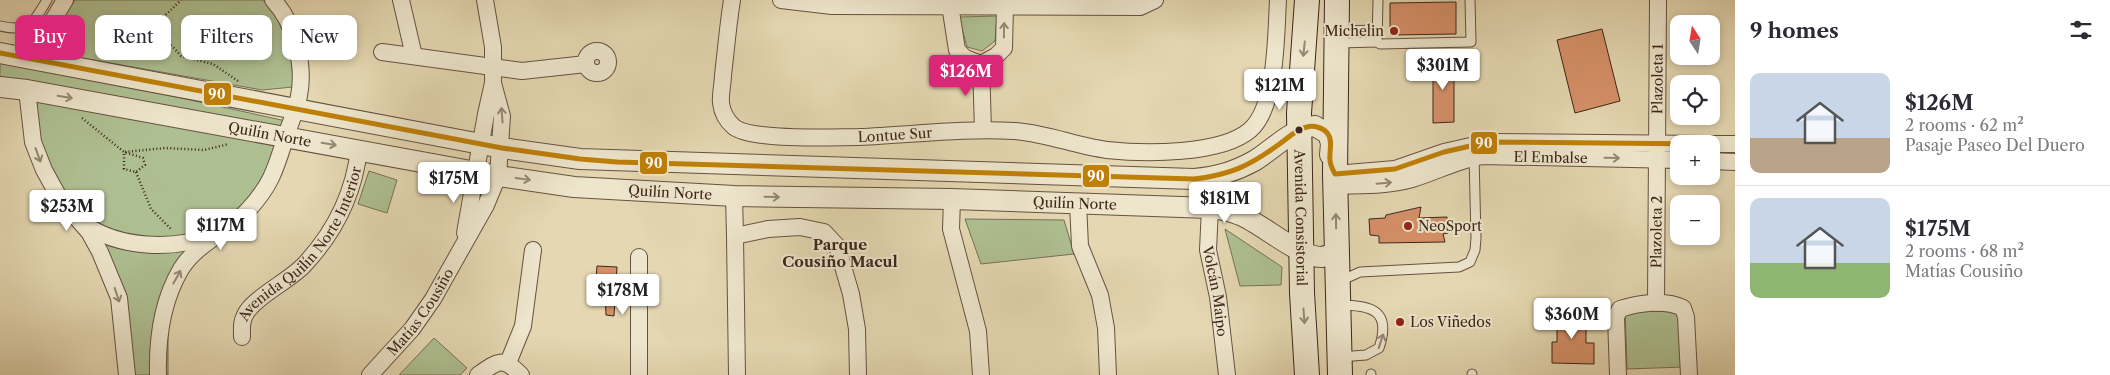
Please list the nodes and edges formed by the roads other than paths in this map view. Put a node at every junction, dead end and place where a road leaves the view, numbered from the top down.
1 (47, 0) edge
2 (65, 0) edge
3 (401, 0) edge
4 (485, 0) edge
5 (732, 0) edge
6 (781, 0) edge
7 (1155, 0) edge
8 (1278, 0) edge
9 (1307, 0) edge
10 (1337, 0) edge
11 (1378, 0) edge
12 (1470, 0) edge
13 (1658, 0) edge
14 (275, 1) edge
15 (983, 3) edge
16 (950, 5) junction
17 (1005, 5) junction
18 (56, 15) edge
19 (0, 26) edge
20 (1376, 30) junction
21 (1338, 37) junction
22 (1377, 42) junction
23 (382, 52) dead end
24 (0, 53) edge
25 (15, 56) edge
26 (414, 56) junction
27 (39, 60) edge
28 (586, 64) dead end
29 (981, 64) junction
30 (493, 75) junction
31 (0, 87) edge
32 (28, 90) junction
33 (295, 109) junction
34 (983, 130) junction
35 (1299, 130) junction
36 (286, 137) junction
37 (481, 144) junction
38 (1720, 144) edge
39 (1735, 144) edge
40 (502, 148) junction
41 (359, 149) junction
42 (1670, 149) edge
43 (1473, 151) junction
44 (1658, 151) junction
45 (1670, 156) edge
46 (1720, 161) edge
47 (1735, 162) edge
48 (476, 171) junction
49 (498, 176) junction
50 (1335, 180) junction
51 (734, 196) junction
52 (952, 199) junction
53 (1078, 203) junction
54 (1210, 208) junction
55 (69, 211) junction
56 (224, 229) junction
57 (735, 236) junction
58 (463, 243) junction
59 (533, 250) dead end
60 (1302, 250) junction
61 (638, 257) dead end
62 (1360, 272) junction
63 (1338, 275) junction
64 (1656, 303) junction
65 (242, 337) dead end
66 (508, 362) junction
67 (1340, 366) edge
68 (127, 375) edge
69 (158, 375) edge
70 (370, 375) edge
71 (478, 375) edge
72 (522, 375) edge
73 (639, 375) edge
74 (736, 375) edge
75 (858, 375) edge
76 (981, 375) edge
77 (1108, 375) edge
78 (1227, 375) edge
79 (1307, 375) edge
80 (1618, 375) edge
81 (1689, 375) edge

1 - 19 lane
2 - 18 street
3 - 26 street
4 - 30 street, Matías Cousiño
5 - 34 street, Lontue Sur
6 - 16 street
7 - 17 street
8 - 34 street, Lontue Sur
9 -> 35 main road, Avenida Consistorial
10 - 21 main road
11 - 20 lane
12 - 22 lane
13 - 44 street, Plazoleta 1
14 - 33 street
15 - 16 street
15 - 17 street
16 - 29 street
29 -> 17 street
20 - 21 lane
20 - 22 lane
21 - 22 lane
21 - 50 main road
23 - 26 street
24 - 25 street, Quilín Norte
26 - 30 street
27 - 33 street, Quilín Norte
28 - 30 street
29 - 34 street
30 - 37 street, Matías Cousiño
40 -> 30 street, Matías Cousiño
31 - 32 street, Quilín Norte
32 -> 36 street, Quilín Norte
32 -> 55 street
33 - 36 street
33 - 37 street, Quilín Norte
35 - 40 street, Quilín Norte
35 - 50 street
35 - 60 main road, Avenida Consistorial
36 -> 41 street, Quilín Norte
36 - 56 street
37 - 40 street, Quilín Norte
37 - 48 street, Matías Cousiño
38 - 39 street
40 - 49 street, Matías Cousiño
41 - 48 street, Quilín Norte
41 - 65 street, Avenida Quilín Norte Interior
42 - 44 street, El Embalse
43 - 44 street, El Embalse
43 - 50 street, El Embalse
43 - 62 lane
44 - 45 street, El Embalse
44 - 64 street, Plazoleta 2
46 - 47 street
48 - 49 street, Quilín Norte
48 - 58 street, Matías Cousiño
49 -> 51 street, Quilín Norte
49 - 58 street, Matías Cousiño
63 -> 50 main road
51 -> 52 street, Quilín Norte
51 - 57 street
52 - 53 street, Quilín Norte
52 - 76 street
53 - 54 street, Quilín Norte
53 - 77 street
54 - 60 street, Quilín Norte
54 - 78 street, Volcán Maipo
55 - 56 street
55 -> 68 street
69 -> 56 street
57 - 74 street
57 - 75 street
58 - 70 street, Matías Cousiño
59 - 66 street
60 - 63 street, Quilín Norte
60 -> 79 main road, Avenida Consistorial
61 - 73 street
62 - 63 lane
62 - 63 lane
63 - 67 main road
67 -> 63 lane
64 - 80 street
64 - 81 street
66 - 71 street
66 - 72 street

